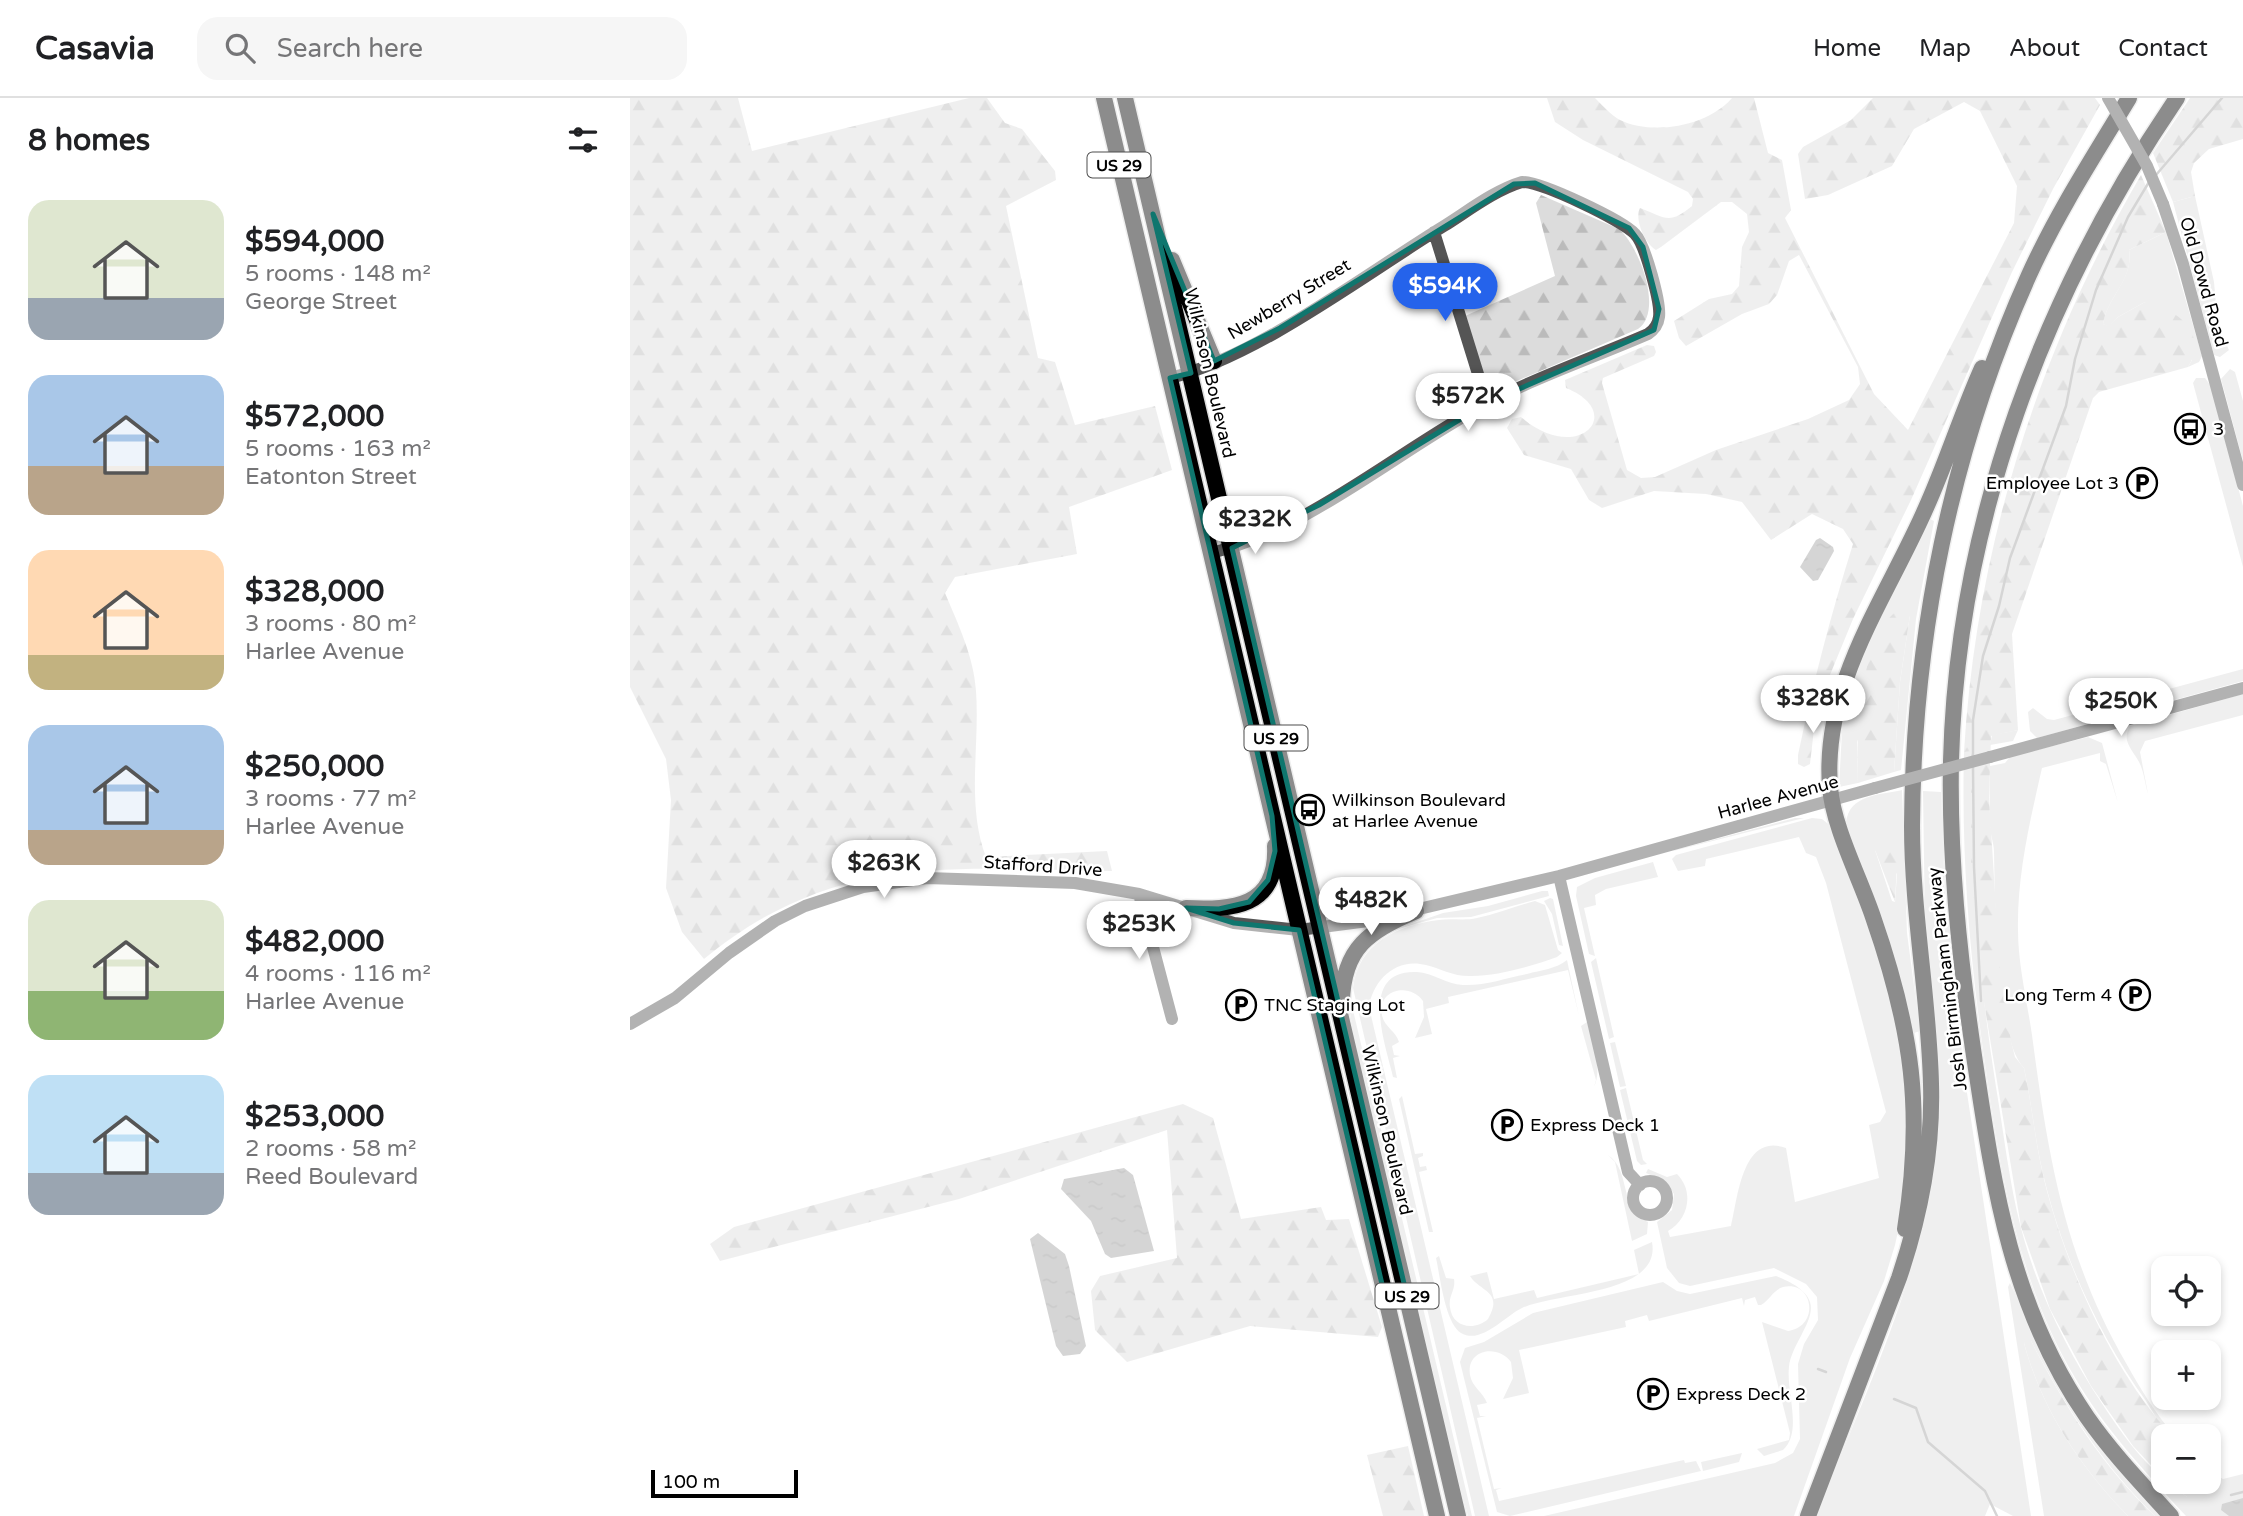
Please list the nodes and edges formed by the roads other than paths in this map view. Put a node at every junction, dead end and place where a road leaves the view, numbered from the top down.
1 (1104, 98) edge
2 (1125, 98) edge
3 (2108, 98) edge
4 (2129, 98) edge
5 (2178, 98) edge
6 (1153, 214) junction
7 (1434, 232) junction
8 (2030, 272) junction
9 (1214, 361) junction
10 (1191, 373) junction
11 (1170, 378) junction
12 (1487, 403) junction
13 (2243, 485) edge
14 (1232, 548) junction
15 (1211, 552) junction
16 (2243, 688) edge
17 (1832, 800) junction
18 (1272, 816) junction
19 (1559, 876) junction
20 (1139, 894) junction
21 (1186, 908) junction
22 (1416, 911) junction
23 (1320, 928) junction
24 (1299, 930) junction
25 (1172, 1019) dead end
26 (630, 1024) edge
27 (1343, 1029) junction
28 (1640, 1185) dead end
29 (1406, 1292) junction
30 (1385, 1297) junction
31 (1880, 1329) junction
32 (1437, 1516) edge
33 (1458, 1516) edge
34 (1808, 1516) edge
35 (2171, 1516) edge

1 - 11 main road, US 29
2 - 6 main road, Wilkinson Boulevard / US 29
3 - 13 street, Old Dowd Road, bridge
4 - 8 main road, Josh Birmingham Parkway
5 - 35 main road, Josh Birmingham Parkway
6 - 9 main road
6 - 10 main road, Wilkinson Boulevard / US 29
7 - 9 street, Newberry Street
7 - 12 street
7 - 12 street, Newberry Street
8 - 17 main road
8 - 31 main road, Josh Birmingham Parkway
9 - 10 street, Newberry Street
10 - 11 street, Newberry Street
10 - 14 main road, Wilkinson Boulevard / US 29
11 - 15 main road, US 29
12 - 14 street
14 - 15 street
14 - 23 main road, Wilkinson Boulevard / US 29
15 - 18 main road, US 29
16 - 17 street, Harlee Avenue, bridge
17 - 19 street, Harlee Avenue
17 - 31 main road
18 - 21 main road
18 - 24 main road, US 29
19 - 22 street, Harlee Avenue
19 - 28 street
20 - 21 street, Stafford Drive
20 - 25 street
20 - 26 street, Stafford Drive
21 - 24 street, Stafford Drive
22 - 23 street, Harlee Avenue
22 - 27 main road
23 - 24 street, Stafford Drive
23 - 27 main road, Wilkinson Boulevard / US 29
24 - 30 main road, US 29
27 - 29 main road, Wilkinson Boulevard / US 29
29 - 30 main road
29 - 33 main road, Wilkinson Boulevard / US 29
30 - 32 main road, US 29
31 - 34 main road, Josh Birmingham Parkway

